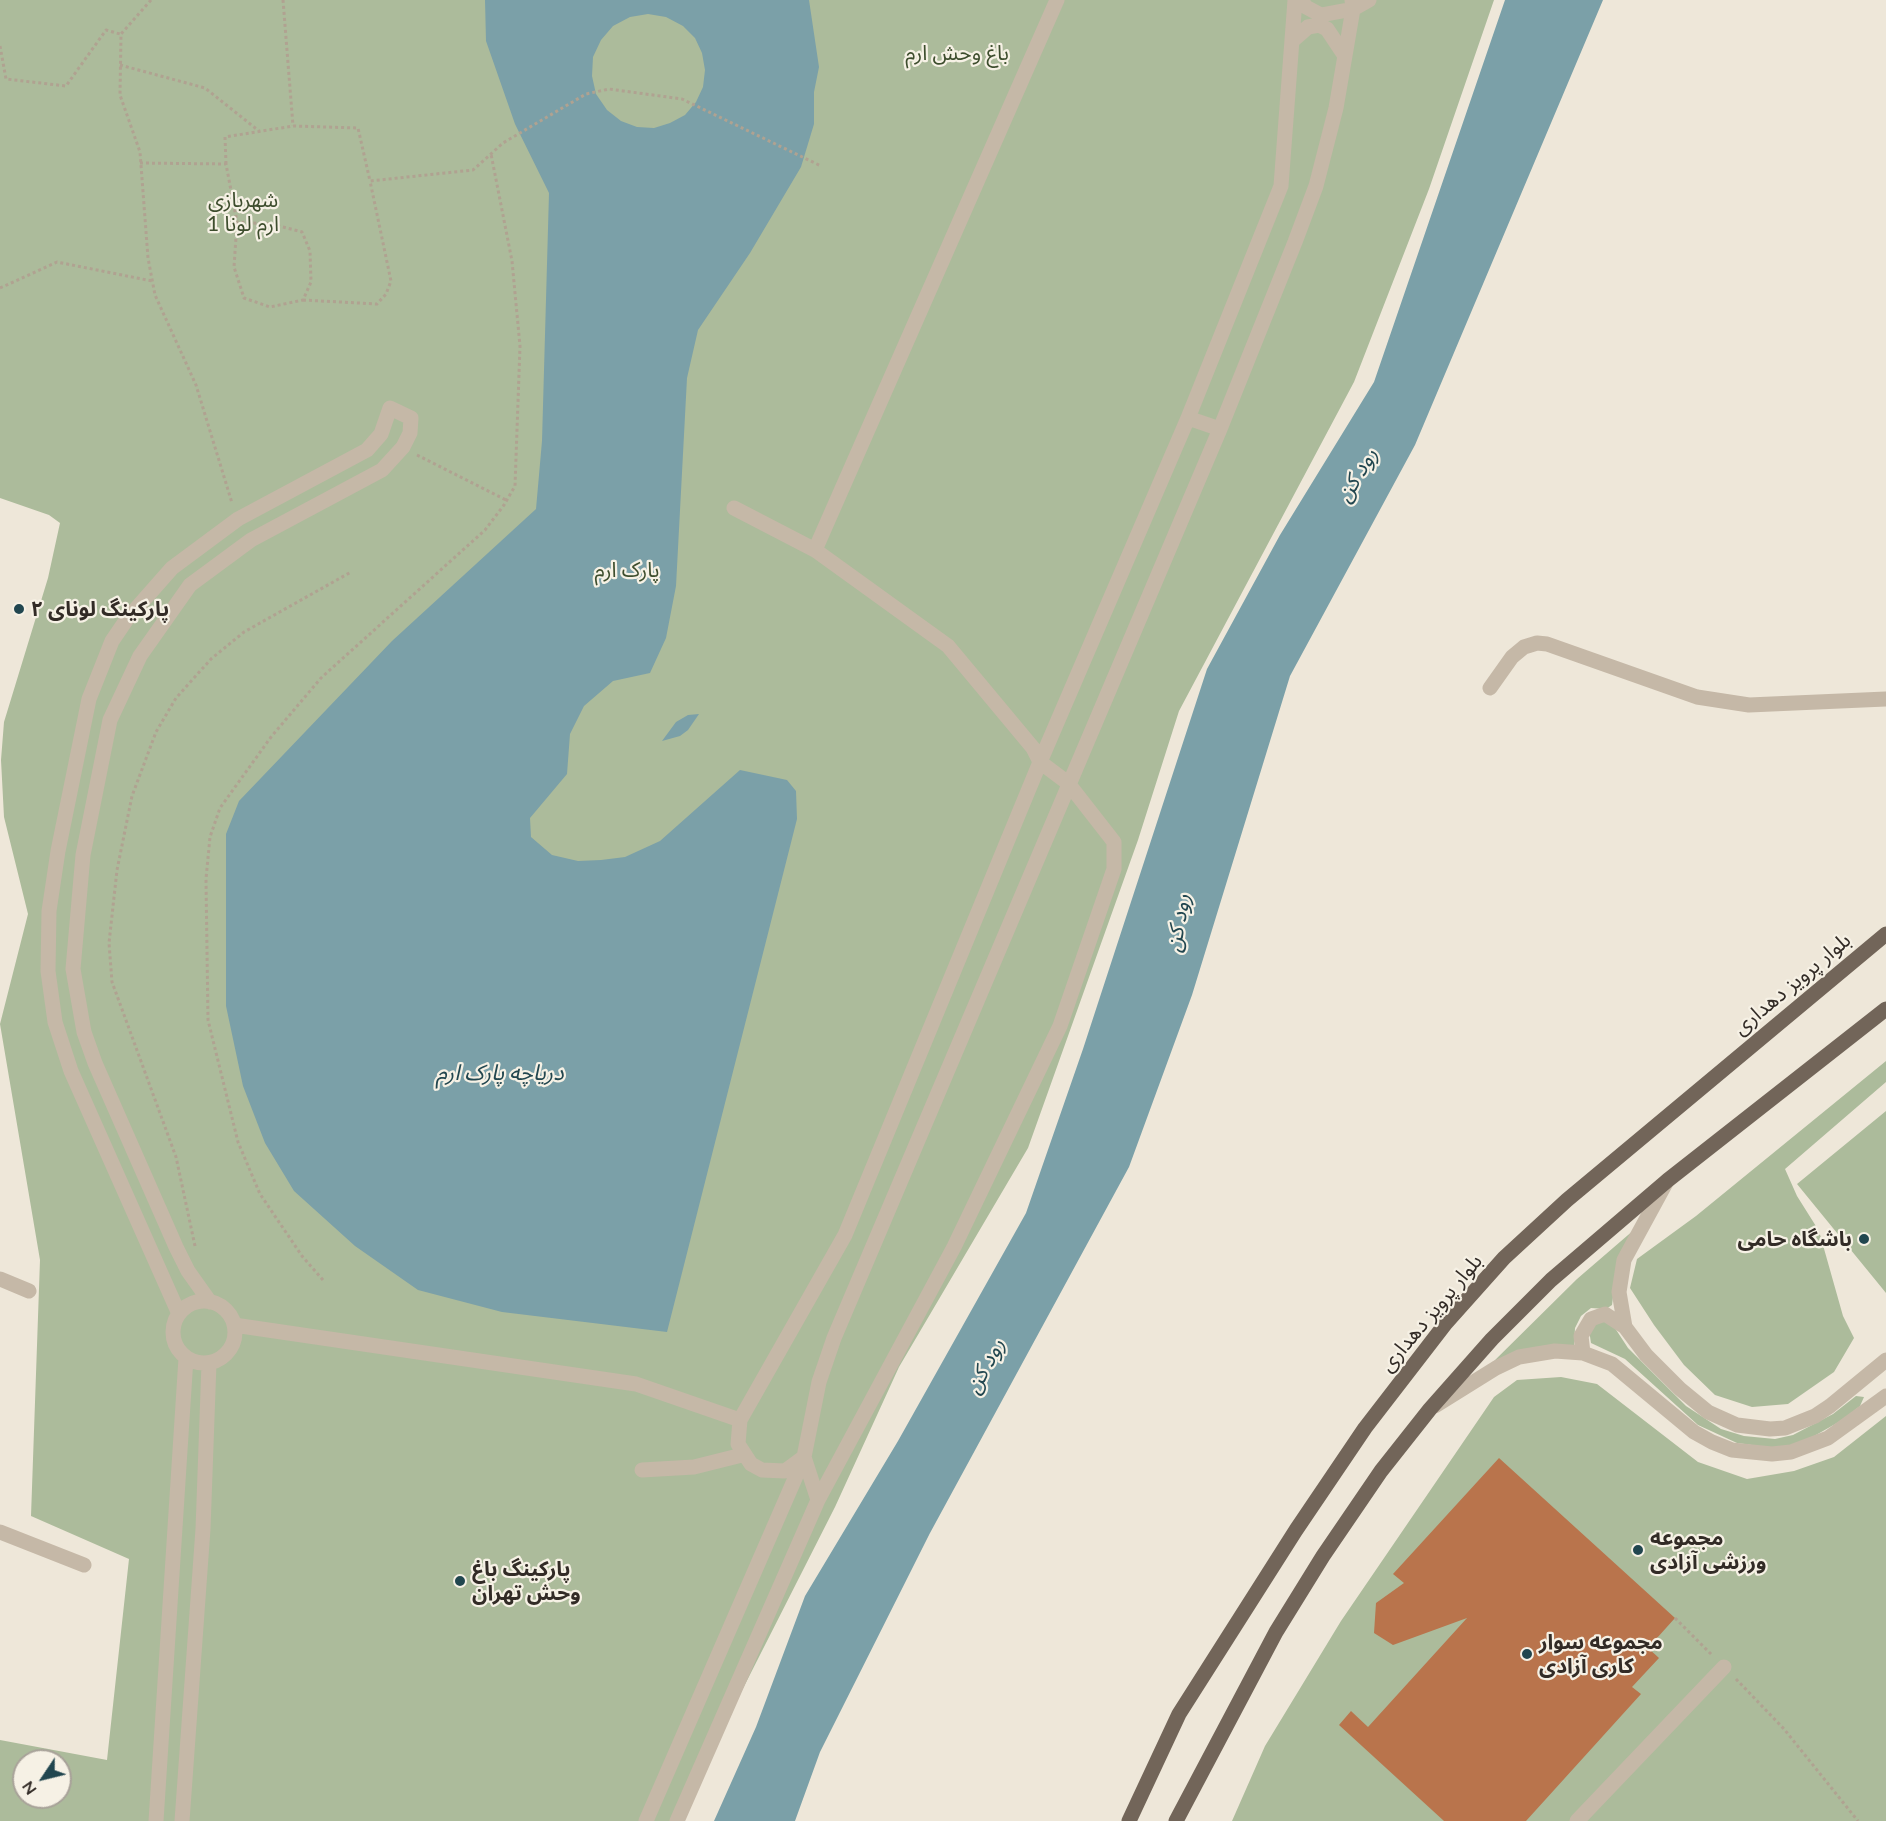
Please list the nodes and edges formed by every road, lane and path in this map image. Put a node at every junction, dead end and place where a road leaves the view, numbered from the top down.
1 (151, 0) edge
2 (283, 0) edge
3 (1057, 0) edge
4 (1295, 0) edge
5 (1301, 0) edge
6 (1369, 0) edge
7 (1353, 4) edge
8 (121, 34) junction
9 (1292, 41) junction
10 (0, 46) edge
11 (1345, 56) junction
12 (120, 65) junction
13 (294, 126) junction
14 (260, 131) junction
15 (491, 154) junction
16 (140, 163) junction
17 (226, 164) junction
18 (821, 166) dead end
19 (370, 181) junction
20 (237, 222) junction
21 (152, 281) junction
22 (0, 288) edge
23 (303, 300) junction
24 (1188, 418) junction
25 (1220, 429) junction
26 (403, 447) junction
27 (506, 500) junction
28 (734, 508) dead end
29 (238, 519) junction
30 (251, 540) junction
31 (815, 550) junction
32 (351, 573) dead end
33 (1490, 688) dead end
34 (1886, 699) edge
35 (1040, 762) junction
36 (1068, 783) junction
37 (58, 851) junction
38 (83, 855) junction
39 (1886, 934) edge
40 (1886, 1009) edge
41 (1668, 1180) junction
42 (188, 1271) junction
43 (0, 1280) edge
44 (323, 1280) dead end
45 (28, 1291) dead end
46 (210, 1302) junction
47 (179, 1314) junction
48 (234, 1325) junction
49 (1624, 1327) junction
50 (1583, 1353) junction
51 (186, 1358) junction
52 (209, 1363) junction
53 (1884, 1367) edge
54 (1886, 1396) edge
55 (1430, 1409) junction
56 (740, 1420) junction
57 (742, 1455) junction
58 (804, 1457) junction
59 (642, 1470) dead end
60 (818, 1500) junction
61 (0, 1532) edge
62 (84, 1566) dead end
63 (1675, 1618) dead end
64 (1724, 1666) junction
65 (156, 1821) edge
66 (182, 1821) edge
67 (646, 1821) edge
68 (677, 1821) edge
69 (1129, 1821) edge
70 (1176, 1821) edge
71 (1577, 1821) edge
72 (1858, 1821) edge

1 - 8 path
2 - 13 path
3 - 31 street
4 - 9 street
5 - 7 street
6 - 7 street
7 - 11 street
8 - 10 path
8 - 12 path
9 - 11 street
9 - 24 street
11 - 25 street
12 - 14 path
12 - 16 path
13 - 14 path
13 - 19 path
14 - 17 path
15 - 18 path
15 - 19 path
15 - 27 path
16 - 17 path
16 - 21 path
17 - 20 path
19 - 23 path
20 - 23 path
20 - 23 path
21 - 22 path
21 - 29 path
24 - 25 street
24 - 35 street
25 - 36 street
26 - 27 path
26 - 29 street
26 - 30 street
27 - 44 path
28 - 31 street
29 - 30 street
29 - 37 street
30 - 38 street
31 - 35 street
32 - 42 path
33 - 34 street
35 - 36 street
35 - 56 street
36 - 58 street
36 - 60 street
37 - 38 street
37 - 47 street
38 - 42 street
39 - 69 main road, بلوار پرویز دهداری
40 - 41 main road
41 - 49 street
41 - 55 main road
42 - 46 street
43 - 45 street
46 - 47 street
46 - 48 street
47 - 51 street
48 - 52 street
48 - 56 street
49 - 50 street
49 - 53 street
50 - 54 street
50 - 55 street
51 - 52 street
51 - 65 street
52 - 66 street
55 - 70 main road
56 - 57 street
57 - 58 street
57 - 59 street
58 - 60 street
58 - 67 street
60 - 68 street
61 - 62 street
63 - 64 path
64 - 71 street
64 - 72 path

